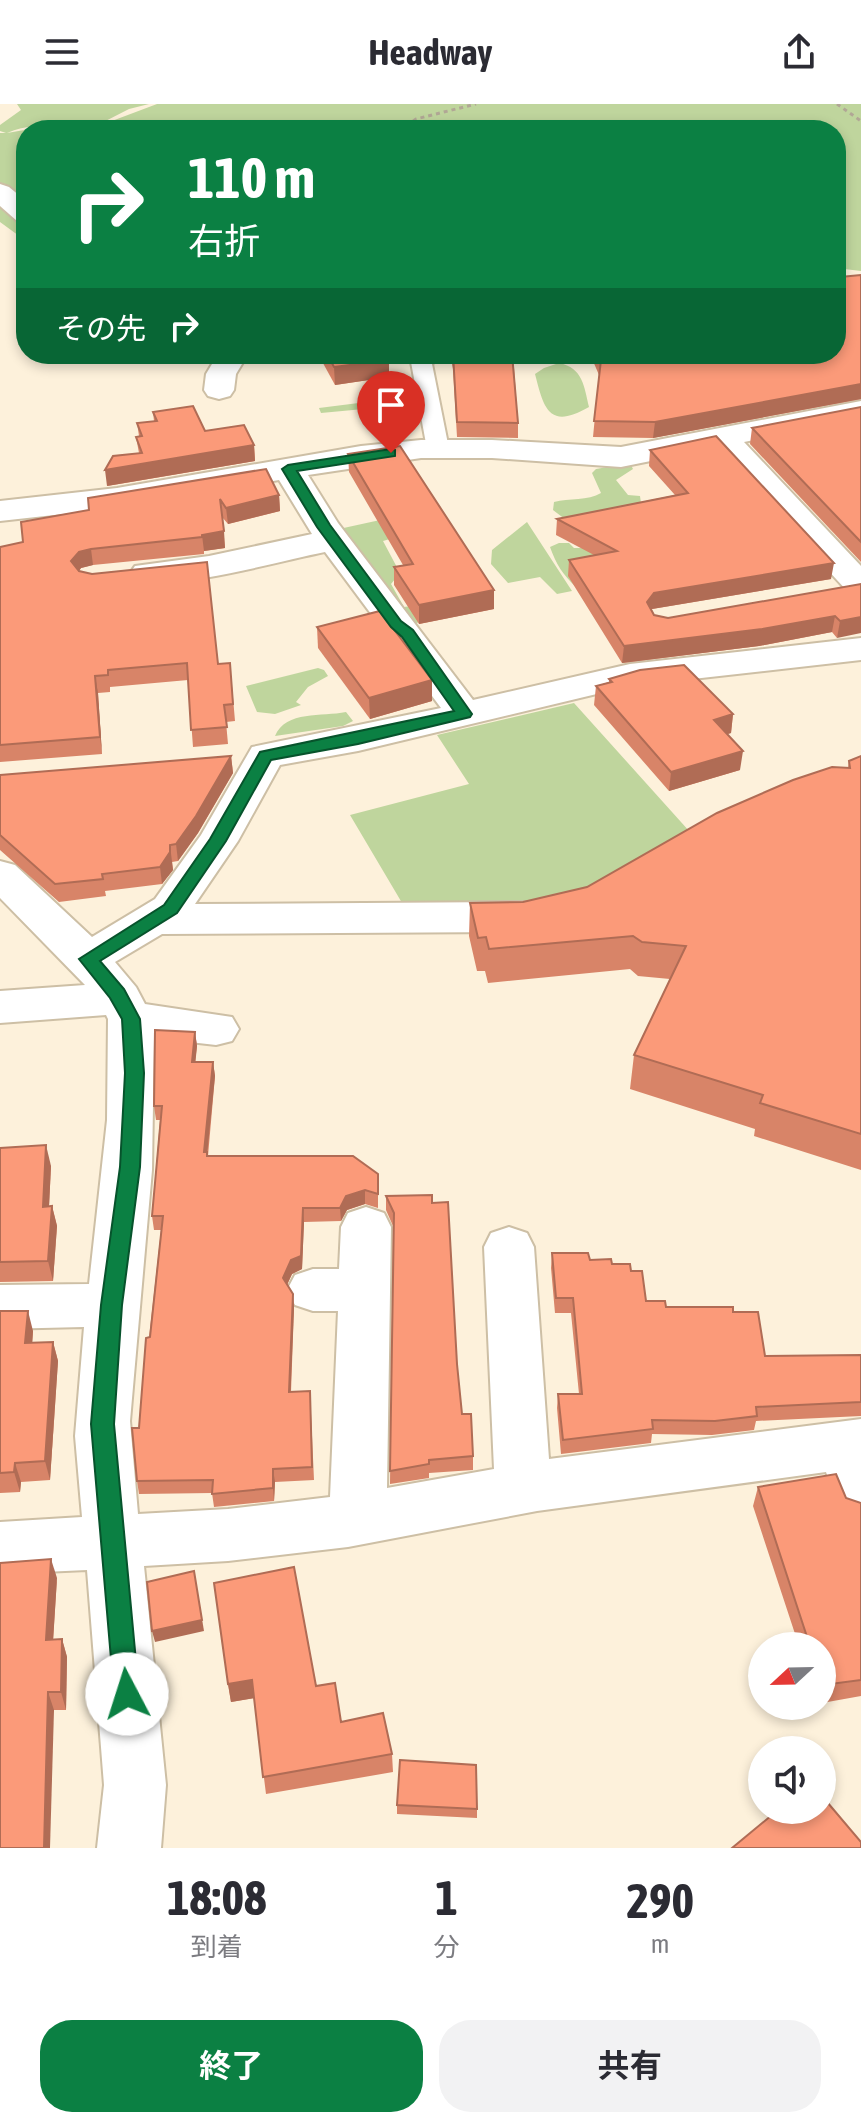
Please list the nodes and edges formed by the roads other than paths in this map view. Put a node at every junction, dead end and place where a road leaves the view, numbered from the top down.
1 (0, 192) edge
2 (16, 206) edge
3 (227, 364) edge
4 (421, 364) edge
5 (219, 390) dead end
6 (861, 410) edge
7 (722, 437) junction
8 (438, 449) junction
9 (288, 469) junction
10 (0, 511) edge
11 (861, 533) edge
12 (333, 540) junction
13 (826, 548) junction
14 (108, 577) edge
15 (861, 586) edge
16 (817, 594) edge
17 (861, 649) edge
18 (464, 714) junction
19 (266, 756) junction
20 (219, 759) edge
21 (0, 875) edge
22 (569, 908) edge
23 (155, 919) junction
24 (88, 959) junction
25 (0, 1007) edge
26 (126, 1008) junction
27 (216, 1029) dead end
28 (366, 1227) dead end
29 (509, 1247) dead end
30 (313, 1290) dead end
31 (364, 1290) junction
32 (111, 1305) junction
33 (0, 1307) edge
34 (853, 1443) edge
35 (523, 1489) junction
36 (861, 1497) edge
37 (358, 1519) junction
38 (113, 1542) junction
39 (0, 1548) edge
40 (129, 1848) edge

1 - 2 street
3 - 5 street
4 - 8 lane
6 - 7 street
7 - 8 street
7 - 13 street
8 - 9 street
9 - 10 street
9 - 12 street
11 - 13 street
12 - 14 street
12 - 18 street
13 - 15 street
15 - 16 street
17 - 18 street
18 - 19 street
19 - 20 street
19 - 23 street
21 - 24 street
22 - 23 street
23 - 24 street
24 - 26 street
25 - 26 street
26 - 27 street
26 - 32 street
28 - 31 street
29 - 35 street
30 - 31 street
31 - 37 street
32 - 33 street
32 - 38 street
34 - 35 street
34 - 36 street
35 - 37 street
37 - 38 street
38 - 39 street
38 - 40 street

